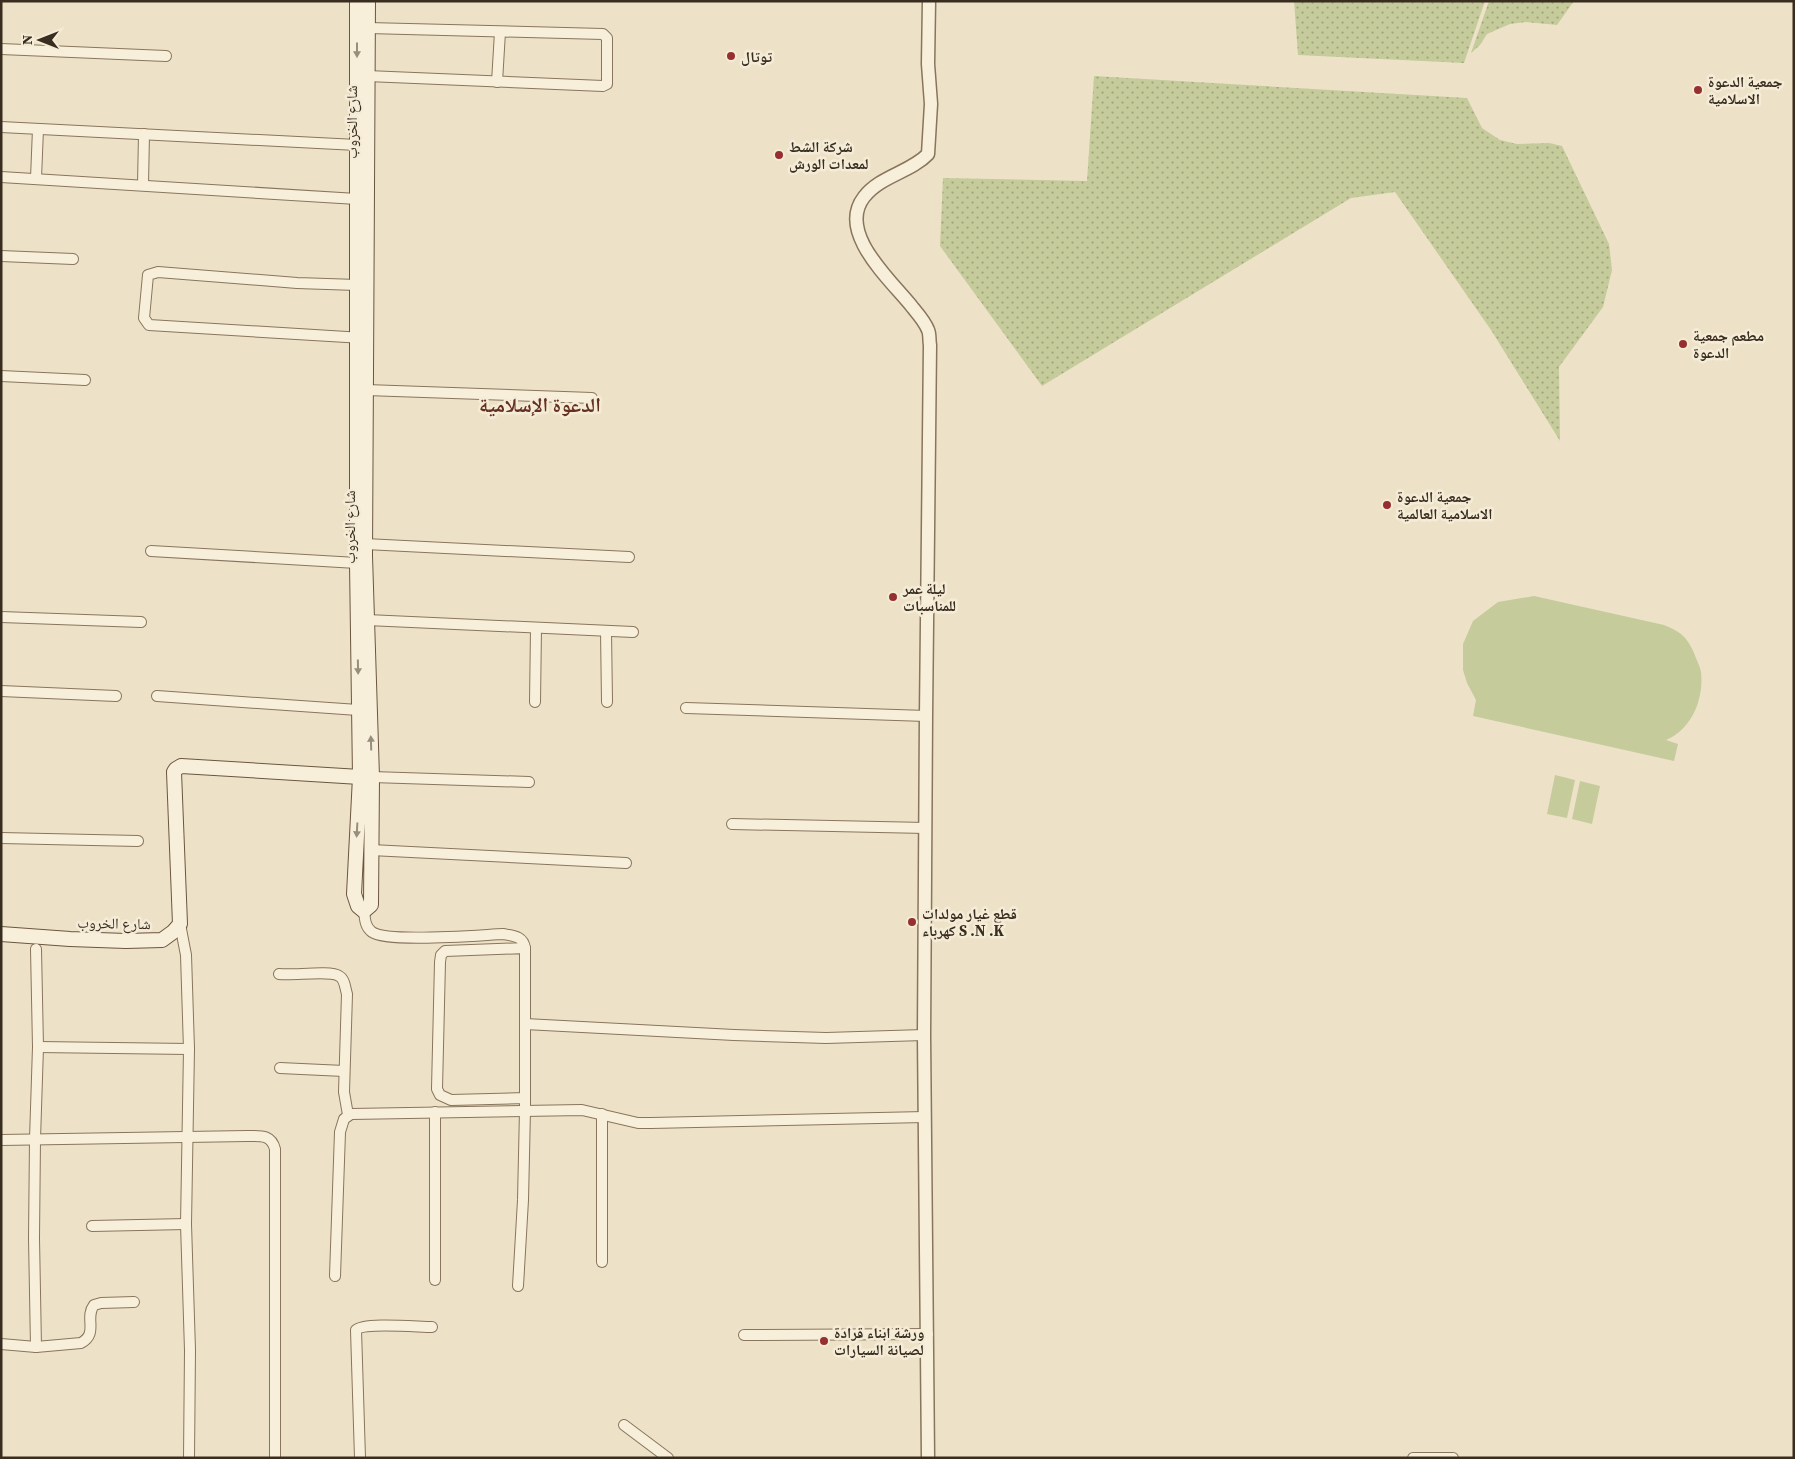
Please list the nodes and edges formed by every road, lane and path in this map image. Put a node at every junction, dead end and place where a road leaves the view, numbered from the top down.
1 (357, 1) edge
2 (368, 1) edge
3 (929, 1) edge
4 (368, 28) junction
5 (500, 32) junction
6 (1, 50) edge
7 (166, 56) dead end
8 (368, 76) junction
9 (498, 82) junction
10 (1, 127) edge
11 (38, 129) junction
12 (144, 134) junction
13 (357, 145) junction
14 (1, 177) edge
15 (36, 178) junction
16 (143, 185) junction
17 (357, 198) junction
18 (1, 256) edge
19 (73, 258) dead end
20 (357, 285) junction
21 (362, 338) junction
22 (1, 376) edge
23 (85, 380) dead end
24 (366, 390) junction
25 (592, 398) dead end
26 (366, 544) junction
27 (152, 551) dead end
28 (629, 557) dead end
29 (356, 563) junction
30 (1, 617) edge
31 (367, 620) junction
32 (141, 622) dead end
33 (536, 628) junction
34 (606, 631) junction
35 (633, 632) dead end
36 (1, 692) edge
37 (116, 696) dead end
38 (157, 696) dead end
39 (535, 702) dead end
40 (607, 702) dead end
41 (686, 708) dead end
42 (358, 710) junction
43 (926, 716) junction
44 (366, 777) junction
45 (529, 782) dead end
46 (732, 824) dead end
47 (926, 828) junction
48 (1, 838) edge
49 (138, 841) dead end
50 (371, 850) junction
51 (626, 863) dead end
52 (364, 911) junction
53 (180, 924) junction
54 (1, 934) edge
55 (525, 948) junction
56 (36, 949) dead end
57 (279, 974) dead end
58 (525, 1024) junction
59 (924, 1036) junction
60 (38, 1047) junction
61 (189, 1049) junction
62 (280, 1068) dead end
63 (344, 1071) junction
64 (525, 1098) junction
65 (525, 1110) junction
66 (435, 1112) junction
67 (602, 1114) junction
68 (348, 1115) junction
69 (925, 1117) junction
70 (187, 1136) junction
71 (35, 1139) junction
72 (1, 1140) edge
73 (186, 1224) junction
74 (92, 1226) dead end
75 (602, 1262) dead end
76 (335, 1276) dead end
77 (435, 1280) dead end
78 (518, 1286) dead end
79 (134, 1302) dead end
80 (432, 1327) dead end
81 (928, 1334) junction
82 (744, 1335) dead end
83 (1, 1344) edge
84 (36, 1347) junction
85 (624, 1425) dead end
86 (189, 1458) edge
87 (276, 1458) edge
88 (360, 1458) edge
89 (668, 1458) edge
90 (928, 1458) edge
91 (1413, 1458) edge
92 (1453, 1458) edge

1 -> 13 main road, شارع الخروب
2 - 4 main road, شارع الخروب
3 - 43 street
4 - 5 street
4 - 8 main road, شارع الخروب
5 - 9 street
5 - 9 street
6 - 7 street
8 - 9 street
8 - 21 main road, شارع الخروب
10 - 11 street
11 - 12 street
11 - 15 street
12 - 13 street
12 - 16 street
13 - 17 main road, شارع الخروب
14 - 15 street
15 - 16 street
16 - 17 street
17 - 20 main road, شارع الخروب
18 - 19 street
20 - 21 main road, شارع الخروب
20 - 21 street
21 - 24 main road, شارع الخروب
21 - 29 main road, شارع الخروب
22 - 23 street
24 - 25 street
24 - 26 main road, شارع الخروب
26 - 28 street
26 - 31 main road, شارع الخروب
27 - 29 street
29 -> 42 main road, شارع الخروب
30 - 32 street
31 - 33 street
44 -> 31 main road, شارع الخروب
33 - 34 street
33 - 39 street
34 - 35 street
34 - 40 street
36 - 37 street
38 - 42 street
41 - 43 street
42 - 44 main road, شارع الخروب
43 - 47 street
44 - 45 street
44 - 50 main road, شارع الخروب
44 -> 52 main road, شارع الخروب
44 - 53 main road
46 - 47 street
47 - 59 street
48 - 49 street
50 - 51 street
50 - 52 main road, شارع الخروب
52 - 55 street
53 - 54 main road, شارع الخروب
53 - 61 street
55 - 58 street
55 - 64 street
56 - 60 street
57 - 63 street
58 - 59 street
58 - 64 street
59 - 69 street
60 - 61 street
60 - 71 street
61 - 70 street
62 - 63 street
63 - 68 street
64 - 65 street
65 - 66 street
65 - 67 street
65 - 78 street
66 - 68 street
66 - 77 street
67 - 69 street
67 - 75 street
68 - 76 street
69 - 81 street
70 - 71 street
70 - 73 street
70 - 87 street
71 - 72 street
71 - 84 street
73 - 74 street
73 - 86 street
79 - 84 street
80 - 88 street
81 - 82 street
81 - 90 street
83 - 84 street
85 - 89 street
91 - 92 street

